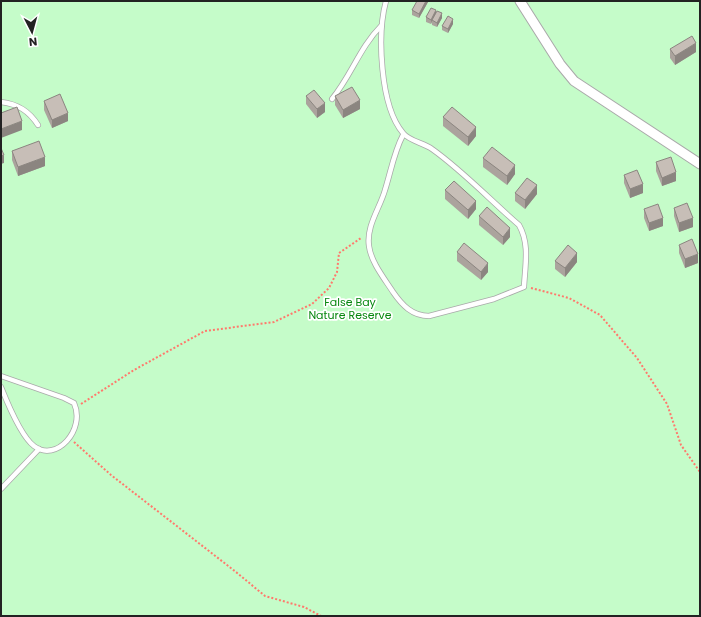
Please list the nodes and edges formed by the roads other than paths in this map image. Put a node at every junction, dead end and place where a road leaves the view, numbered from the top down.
1 (386, 1) edge
2 (520, 1) edge
3 (381, 26) junction
4 (332, 99) dead end
5 (1, 102) edge
6 (38, 125) dead end
7 (403, 135) junction
8 (700, 164) edge
9 (1, 376) edge
10 (1, 387) edge
11 (39, 449) junction
12 (1, 489) edge

1 - 3 lane
2 - 8 street
3 - 4 lane
3 - 7 lane
5 - 6 lane
7 - 7 lane
9 - 11 lane
10 - 11 lane
11 - 12 lane

